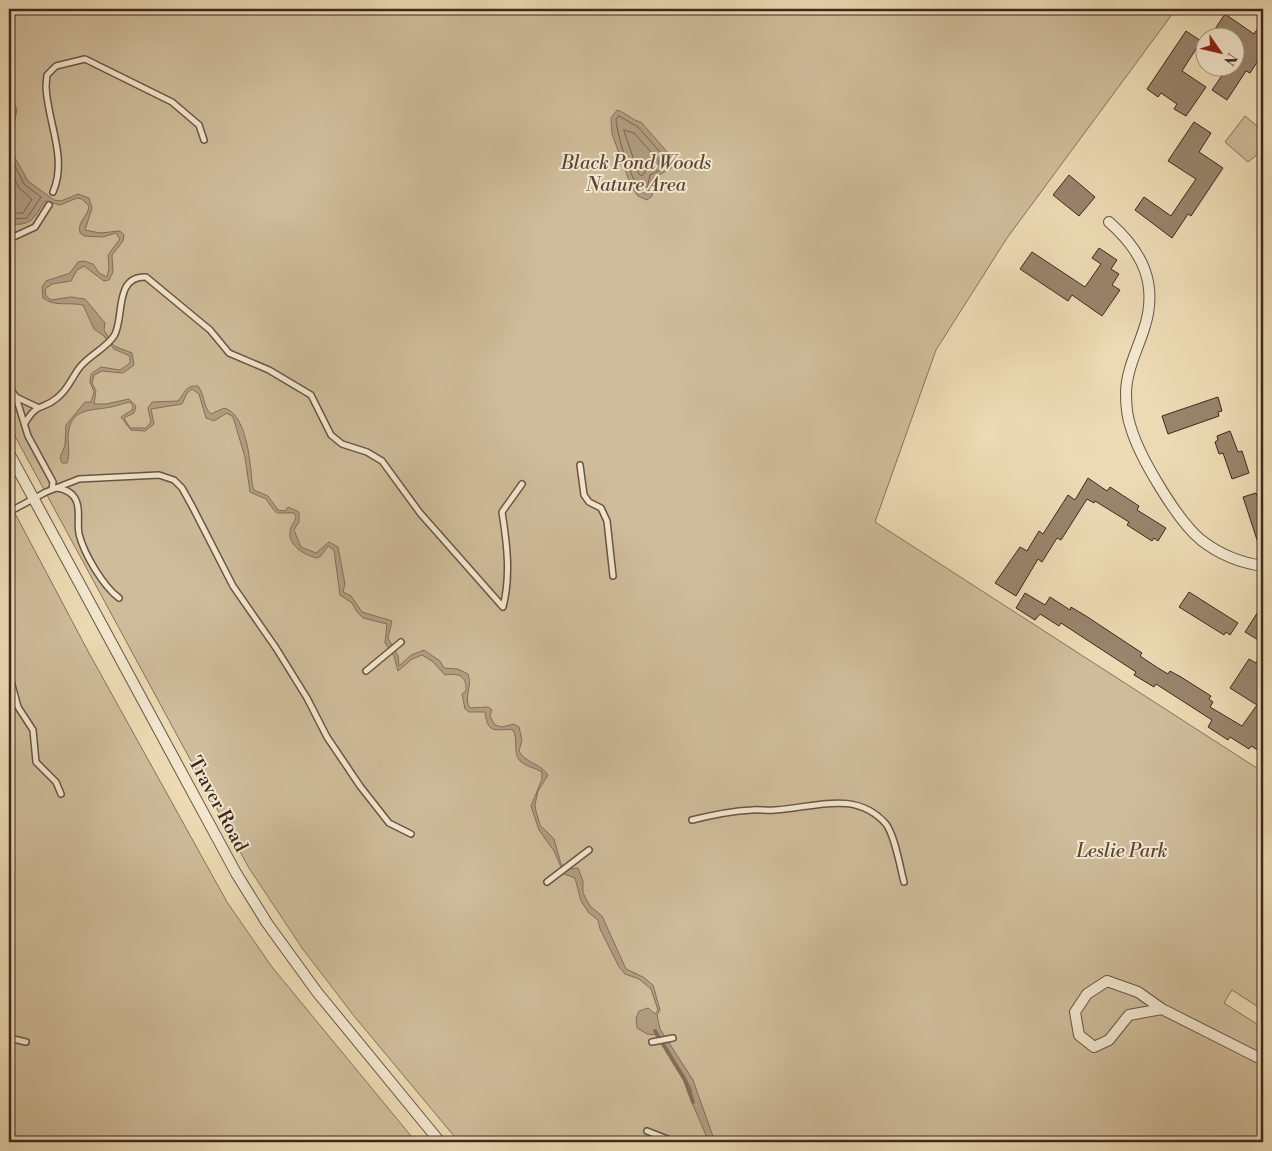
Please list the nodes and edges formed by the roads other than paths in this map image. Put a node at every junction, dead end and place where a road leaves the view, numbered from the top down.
1 (204, 140) dead end
2 (53, 192) dead end
3 (49, 205) dead end
4 (1109, 222) dead end
5 (9, 239) edge
6 (9, 387) edge
7 (16, 398) junction
8 (37, 407) junction
9 (25, 423) junction
10 (9, 453) edge
11 (580, 465) dead end
12 (522, 484) dead end
13 (54, 489) junction
14 (33, 499) junction
15 (9, 512) edge
16 (1263, 566) edge
17 (613, 576) dead end
18 (119, 598) dead end
19 (401, 642) dead end
20 (366, 671) dead end
21 (9, 674) edge
22 (61, 794) dead end
23 (692, 820) dead end
24 (411, 834) dead end
25 (589, 850) dead end
26 (547, 882) dead end
27 (904, 882) dead end
28 (1162, 1009) junction
29 (9, 1038) edge
30 (672, 1038) dead end
31 (26, 1042) dead end
32 (652, 1042) dead end
33 (1263, 1060) edge
34 (647, 1131) dead end
35 (670, 1140) dead end
36 (440, 1142) edge

1 - 2 lane
3 - 5 lane
4 - 16 street
6 - 7 lane
7 - 8 lane
7 - 9 lane
8 - 9 lane
8 - 12 lane
9 - 13 lane
10 - 14 street, Traver Road
11 - 17 lane
13 - 14 lane
13 - 18 lane
13 - 24 lane
14 - 15 lane
14 - 36 street, Traver Road
19 - 20 lane
21 - 22 lane
23 - 27 lane
25 - 26 lane
28 - 28 street
28 - 33 street
29 - 31 lane
30 - 32 lane
34 - 35 lane

